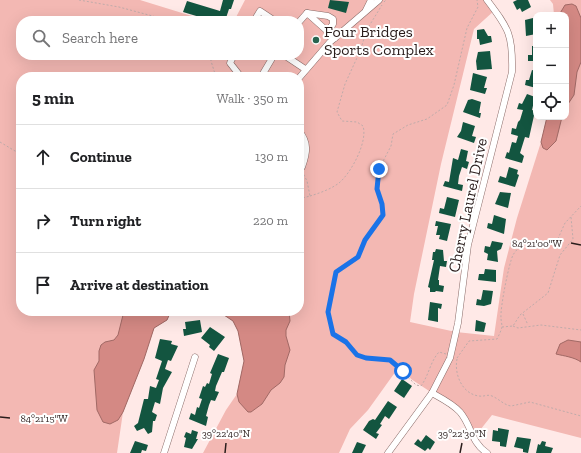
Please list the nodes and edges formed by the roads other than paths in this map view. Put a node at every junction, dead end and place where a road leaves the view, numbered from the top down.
1 (371, 0) edge
2 (379, 0) edge
3 (487, 0) edge
4 (307, 13) junction
5 (364, 13) junction
6 (257, 16) edge
7 (267, 16) edge
8 (304, 16) edge
9 (328, 31) junction
10 (335, 38) junction
11 (231, 60) edge
12 (271, 60) edge
13 (291, 60) edge
14 (305, 70) joint
15 (237, 72) edge
16 (264, 72) edge
17 (304, 138) edge
18 (304, 159) edge
19 (195, 357) dead end
20 (432, 393) junction
21 (164, 453) edge
22 (388, 453) edge
23 (487, 453) edge

1 - 5 street
2 - 5 street
3 - 20 street, Cherry Laurel Drive
4 - 8 street
4 - 9 street
4 - 9 street
5 - 10 street
6 - 7 street
9 - 10 street
10 - 14 street
11 - 15 street
12 - 16 street
13 - 14 street
17 - 18 street
19 - 21 street
20 - 22 street, Cherry Laurel Drive
20 - 23 street

